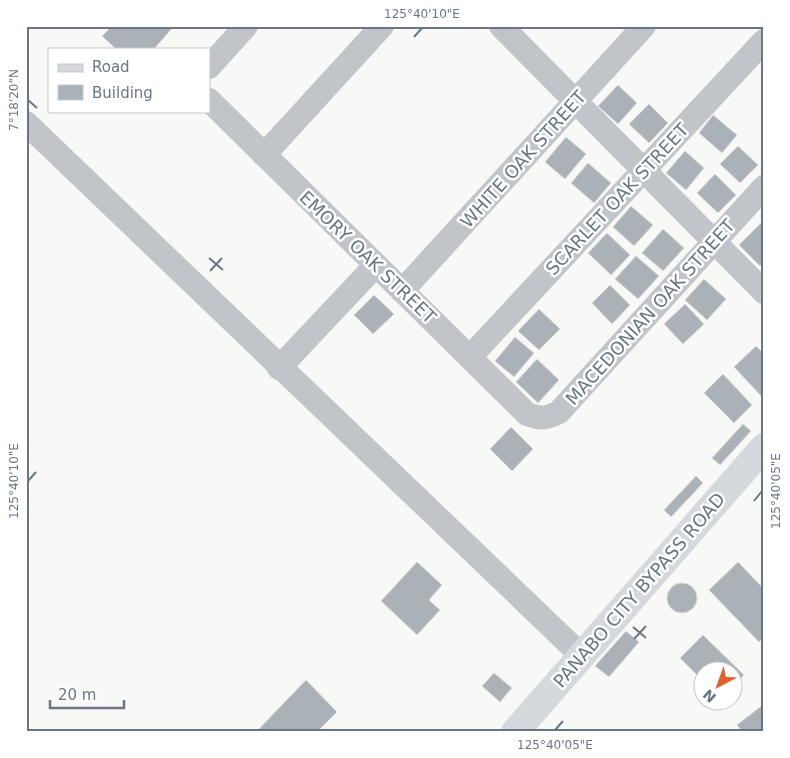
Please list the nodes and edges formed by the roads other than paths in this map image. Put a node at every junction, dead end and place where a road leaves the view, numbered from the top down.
1 (246, 26) edge
2 (382, 26) edge
3 (644, 26) edge
4 (509, 29) edge
5 (764, 41) edge
6 (210, 66) edge
7 (210, 101) edge
8 (574, 103) junction
9 (26, 123) edge
10 (264, 155) junction
11 (643, 171) junction
12 (764, 186) edge
13 (714, 242) junction
14 (376, 265) junction
15 (402, 291) junction
16 (764, 292) edge
17 (470, 357) junction
18 (278, 368) junction
19 (527, 414) joint
20 (764, 447) edge
21 (582, 656) junction
22 (515, 732) edge

1 - 6 street
2 - 10 street
3 - 8 street, WHITE OAK STREET
4 - 8 street
5 - 11 street, SCARLET OAK STREET
7 - 10 street, EMORY OAK STREET
8 - 11 street
8 - 15 street, WHITE OAK STREET
9 - 18 street
10 - 14 street, EMORY OAK STREET
11 - 13 street
11 - 17 street, SCARLET OAK STREET
12 - 13 street, MACEDONIAN OAK STREET
13 - 16 street
13 - 19 street, MACEDONIAN OAK STREET
14 - 15 street, EMORY OAK STREET
14 - 18 street
15 - 17 street, EMORY OAK STREET
17 - 19 street, EMORY OAK STREET
18 - 21 street
20 - 21 main road, PANABO CITY BYPASS ROAD
21 - 22 main road, PANABO CITY BYPASS ROAD

